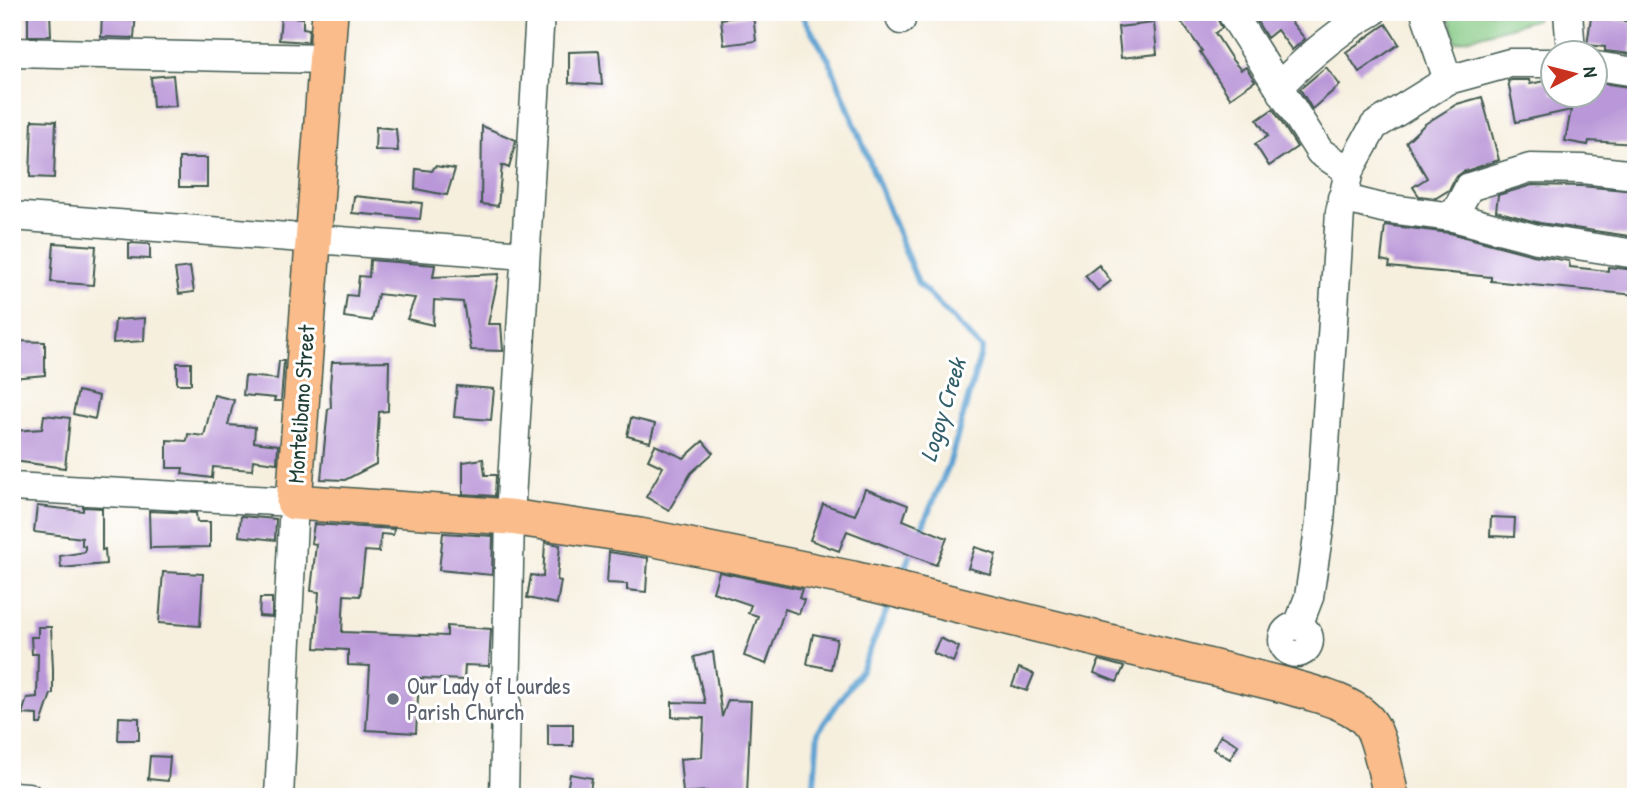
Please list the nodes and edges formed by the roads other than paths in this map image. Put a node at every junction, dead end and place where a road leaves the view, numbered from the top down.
1 (330, 12) edge
2 (540, 12) edge
3 (1372, 12) edge
4 (1425, 12) edge
5 (1567, 12) edge
6 (1237, 15) edge
7 (1570, 38) edge
8 (12, 51) edge
9 (325, 60) junction
10 (1540, 63) edge
11 (1610, 68) edge
12 (1636, 72) edge
13 (1448, 80) junction
14 (1279, 86) junction
15 (1349, 170) junction
16 (1636, 175) edge
17 (1342, 198) junction
18 (12, 216) edge
19 (1453, 217) junction
20 (312, 237) junction
21 (1636, 254) edge
22 (525, 255) junction
23 (12, 487) edge
24 (294, 502) junction
25 (510, 517) junction
26 (1291, 655) junction
27 (12, 796) edge
28 (29, 797) edge
29 (279, 797) edge
30 (505, 797) edge
31 (1391, 797) edge

1 - 9 main road, Montelibano Street
2 - 22 street
3 - 14 street
4 - 13 street
5 - 7 street
6 - 14 street
8 - 9 street
9 - 20 main road, Montelibano Street
10 - 13 street
11 - 12 street
13 - 15 street
14 - 15 street
15 - 17 street
16 - 19 street
17 - 19 street
17 - 26 street
18 - 20 street
19 - 21 street
20 - 22 street
20 - 24 main road, Montelibano Street
22 - 25 street
23 - 24 street
24 - 25 main road
24 - 29 street, Montelibano Street
25 - 26 main road
25 - 30 street
26 - 31 main road
27 - 28 street

